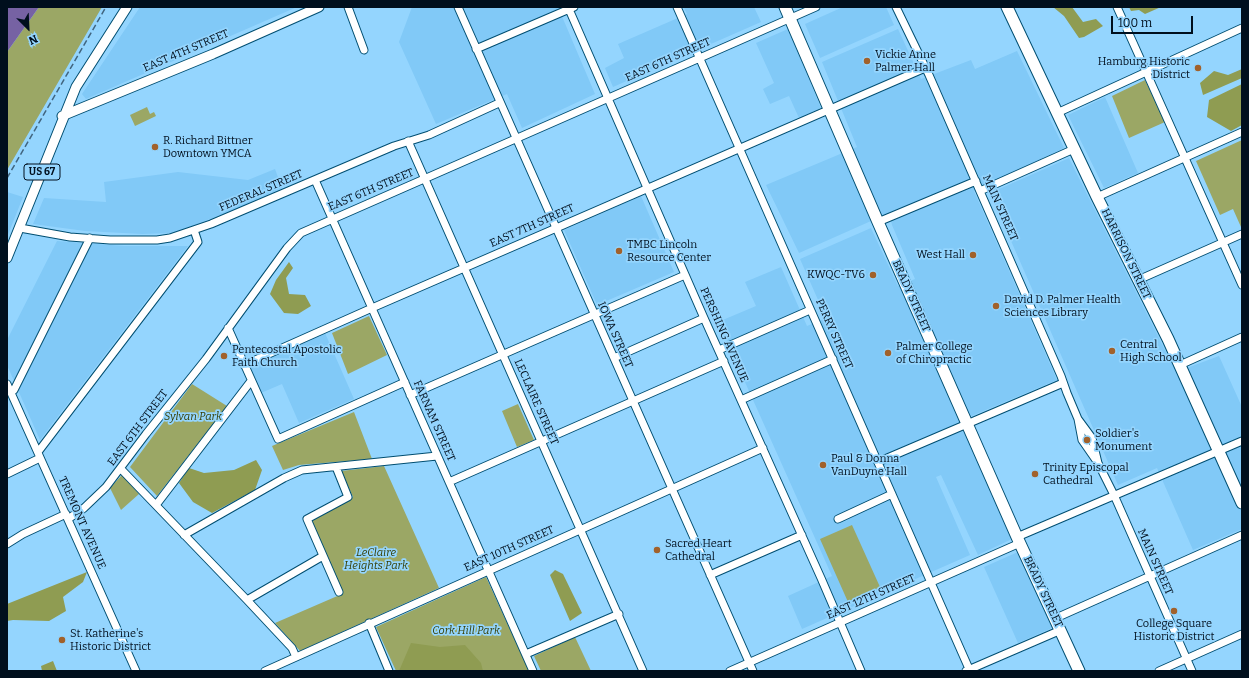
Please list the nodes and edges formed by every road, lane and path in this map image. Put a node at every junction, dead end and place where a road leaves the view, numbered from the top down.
1 (127, 7) edge
2 (318, 7) edge
3 (348, 7) edge
4 (458, 7) edge
5 (677, 7) edge
6 (785, 7) edge
7 (816, 7) edge
8 (896, 7) edge
9 (1007, 7) edge
10 (1117, 7) edge
11 (570, 8) edge
12 (790, 18) junction
13 (1242, 28) edge
14 (364, 50) dead end
15 (476, 50) junction
16 (700, 58) junction
17 (925, 68) junction
18 (1147, 71) junction
19 (608, 98) junction
20 (499, 103) junction
21 (829, 109) junction
22 (1057, 113) junction
23 (62, 116) junction
24 (1242, 132) edge
25 (515, 139) junction
26 (408, 141) junction
27 (739, 148) junction
28 (1074, 149) junction
29 (1186, 157) junction
30 (425, 179) junction
31 (315, 180) junction
32 (976, 180) junction
33 (647, 188) junction
34 (980, 191) junction
35 (1097, 197) junction
36 (332, 219) junction
37 (878, 222) junction
38 (20, 228) junction
39 (555, 228) junction
40 (194, 230) junction
41 (1242, 234) edge
42 (90, 238) junction
43 (1224, 242) junction
44 (7, 258) edge
45 (464, 268) junction
46 (685, 275) junction
47 (1138, 280) junction
48 (1242, 284) edge
49 (372, 308) junction
50 (810, 310) junction
51 (595, 315) junction
52 (704, 318) junction
53 (228, 328) junction
54 (1242, 337) edge
55 (719, 350) junction
56 (504, 355) junction
57 (614, 358) junction
58 (833, 359) junction
59 (724, 361) junction
60 (244, 365) junction
61 (1180, 365) junction
62 (251, 381) junction
63 (405, 382) junction
64 (1064, 383) junction
65 (7, 384) edge
66 (11, 392) junction
67 (410, 395) junction
68 (741, 400) junction
69 (633, 402) junction
70 (967, 424) junction
71 (1242, 441) edge
72 (542, 442) junction
73 (763, 448) junction
74 (1219, 451) junction
75 (39, 455) junction
76 (437, 456) junction
77 (878, 462) junction
78 (336, 467) junction
79 (121, 469) junction
80 (7, 474) edge
81 (449, 482) junction
82 (672, 488) junction
83 (892, 494) junction
84 (1114, 495) junction
85 (1242, 503) edge
86 (156, 505) junction
87 (67, 516) junction
88 (838, 519) dead end
89 (581, 529) junction
90 (184, 535) junction
91 (802, 535) junction
92 (1242, 535) edge
93 (1019, 540) junction
94 (7, 544) edge
95 (323, 556) junction
96 (488, 570) junction
97 (710, 575) junction
98 (1150, 576) junction
99 (930, 582) junction
100 (339, 592) dead end
101 (247, 600) junction
102 (619, 614) junction
103 (1056, 618) junction
104 (841, 622) junction
105 (369, 624) junction
106 (1061, 630) junction
107 (1242, 634) edge
108 (526, 654) junction
109 (296, 656) junction
110 (1186, 659) junction
111 (749, 663) junction
112 (968, 670) edge
113 (136, 671) edge
114 (265, 671) edge
115 (389, 671) edge
116 (533, 671) edge
117 (643, 671) edge
118 (730, 671) edge
119 (753, 671) edge
120 (861, 671) edge
121 (1079, 671) edge
122 (1159, 671) edge
123 (1192, 671) edge

1 - 23 main road, US 67
2 - 23 main road, EAST 4TH STREET
3 - 14 street
4 - 15 street, IOWA STREET
5 - 16 street, PERRY STREET
6 - 12 highway, BRADY STREET
7 - 12 street, EAST 6TH STREET
8 - 17 street, MAIN STREET
9 - 22 highway, HARRISON STREET
10 - 18 street
11 - 15 street
11 - 19 street, PERSHING AVENUE
12 - 16 street, EAST 6TH STREET
12 - 21 highway, BRADY STREET
13 - 18 street
15 - 20 street, IOWA STREET
16 - 19 street, EAST 6TH STREET
16 - 27 street, PERRY STREET
17 - 21 street, EAST 7TH STREET
17 - 32 street, MAIN STREET
18 - 22 street
18 - 29 street
19 - 25 street, EAST 6TH STREET
19 - 33 street, PERSHING AVENUE
20 - 25 street, IOWA STREET
20 - 26 street, FEDERAL STREET
21 - 27 street, EAST 7TH STREET
21 - 37 highway, BRADY STREET
22 - 28 highway, HARRISON STREET
23 - 38 main road, US 67
24 - 29 street
25 - 30 street, EAST 6TH STREET
25 - 39 street, IOWA STREET
26 - 30 street, LECLAIRE STREET
26 - 31 street, FEDERAL STREET
27 - 33 street, EAST 7TH STREET
27 - 50 street, PERRY STREET
28 - 34 street
28 - 35 highway, HARRISON STREET
29 - 35 street
29 - 43 street
30 - 36 street, EAST 6TH STREET
30 - 45 street, LECLAIRE STREET
31 - 36 street, FARNAM STREET
31 - 40 street, FEDERAL STREET
32 - 34 street, MAIN STREET
32 - 37 street
33 - 39 street, EAST 7TH STREET
33 - 46 street, PERSHING AVENUE
34 - 64 street, MAIN STREET
35 - 47 highway, HARRISON STREET
36 - 49 street, FARNAM STREET
36 - 53 street, EAST 6TH STREET
37 - 70 highway, BRADY STREET
38 - 42 street, FEDERAL STREET
38 - 44 main road, US 67
39 - 45 street, EAST 7TH STREET
39 - 51 street, IOWA STREET
40 - 42 street, FEDERAL STREET
40 - 75 street
41 - 43 street
42 - 66 street
43 - 47 street
43 - 48 street
45 - 49 street, EAST 7TH STREET
45 - 56 street, LECLAIRE STREET
46 - 51 street
46 - 52 street, PERSHING AVENUE
47 - 61 highway, HARRISON STREET
49 - 60 street, EAST 7TH STREET
49 - 63 street, FARNAM STREET
50 - 55 street
50 - 58 street, PERRY STREET
51 - 56 street
51 - 57 street, IOWA STREET
52 - 55 street, PERSHING AVENUE
52 - 57 street
53 - 60 street
53 - 79 street, EAST 6TH STREET
54 - 61 street
55 - 59 street, PERSHING AVENUE
56 - 67 street
56 - 72 street, LECLAIRE STREET
57 - 69 street, IOWA STREET
58 - 68 street
58 - 77 street, PERRY STREET
59 - 68 street, PERSHING AVENUE
59 - 69 street
60 - 62 street
61 - 74 highway, HARRISON STREET
62 - 63 street
62 - 86 street
63 - 67 street, FARNAM STREET
64 - 70 street
64 - 84 street, MAIN STREET
65 - 66 street, TREMONT AVENUE
66 - 75 street, TREMONT AVENUE
67 - 76 street, FARNAM STREET
68 - 73 street, PERSHING AVENUE
69 - 72 street
69 - 82 street, IOWA STREET
70 - 77 street
70 - 93 highway, BRADY STREET
71 - 74 street, EAST 12TH STREET
72 - 81 street
72 - 89 street, LECLAIRE STREET
73 - 82 street, EAST 10TH STREET
73 - 91 street, PERSHING AVENUE
74 - 84 street, EAST 12TH STREET
74 - 85 highway, HARRISON STREET
75 - 80 street
75 - 87 street, TREMONT AVENUE
76 - 78 street
76 - 81 street, FARNAM STREET
77 - 83 street, PERRY STREET
78 - 90 street
78 - 95 street
79 - 86 street
79 - 87 street, EAST 6TH STREET
81 - 96 street, FARNAM STREET
82 - 89 street, EAST 10TH STREET
82 - 97 street, IOWA STREET
83 - 88 street
83 - 99 street, PERRY STREET
84 - 93 street, EAST 12TH STREET
84 - 98 street, MAIN STREET
86 - 90 street
87 - 94 street, EAST 6TH STREET
87 - 113 street, TREMONT AVENUE
89 - 96 street, EAST 10TH STREET
89 - 102 street, LECLAIRE STREET
90 - 101 street
91 - 97 street
91 - 104 street, PERSHING AVENUE
92 - 98 street
93 - 99 street, EAST 12TH STREET
93 - 103 highway, BRADY STREET
95 - 100 street
95 - 101 street
96 - 105 street, EAST 10TH STREET
96 - 108 street, FARNAM STREET
97 - 111 street, IOWA STREET
98 - 103 street
98 - 110 street, MAIN STREET
99 - 104 street, EAST 12TH STREET
99 - 112 street, PERRY STREET
101 - 109 street
102 - 108 street
102 - 117 street, LECLAIRE STREET
103 - 106 highway, BRADY STREET
104 - 111 street, EAST 12TH STREET
104 - 120 street, PERSHING AVENUE
105 - 109 street, EAST 10TH STREET
105 - 115 street
106 - 112 street
106 - 121 highway, BRADY STREET
107 - 110 street
108 - 116 street, FARNAM STREET
109 - 114 street, EAST 10TH STREET
110 - 122 street
110 - 123 street, MAIN STREET
111 - 118 street, EAST 12TH STREET
111 - 119 street, IOWA STREET

